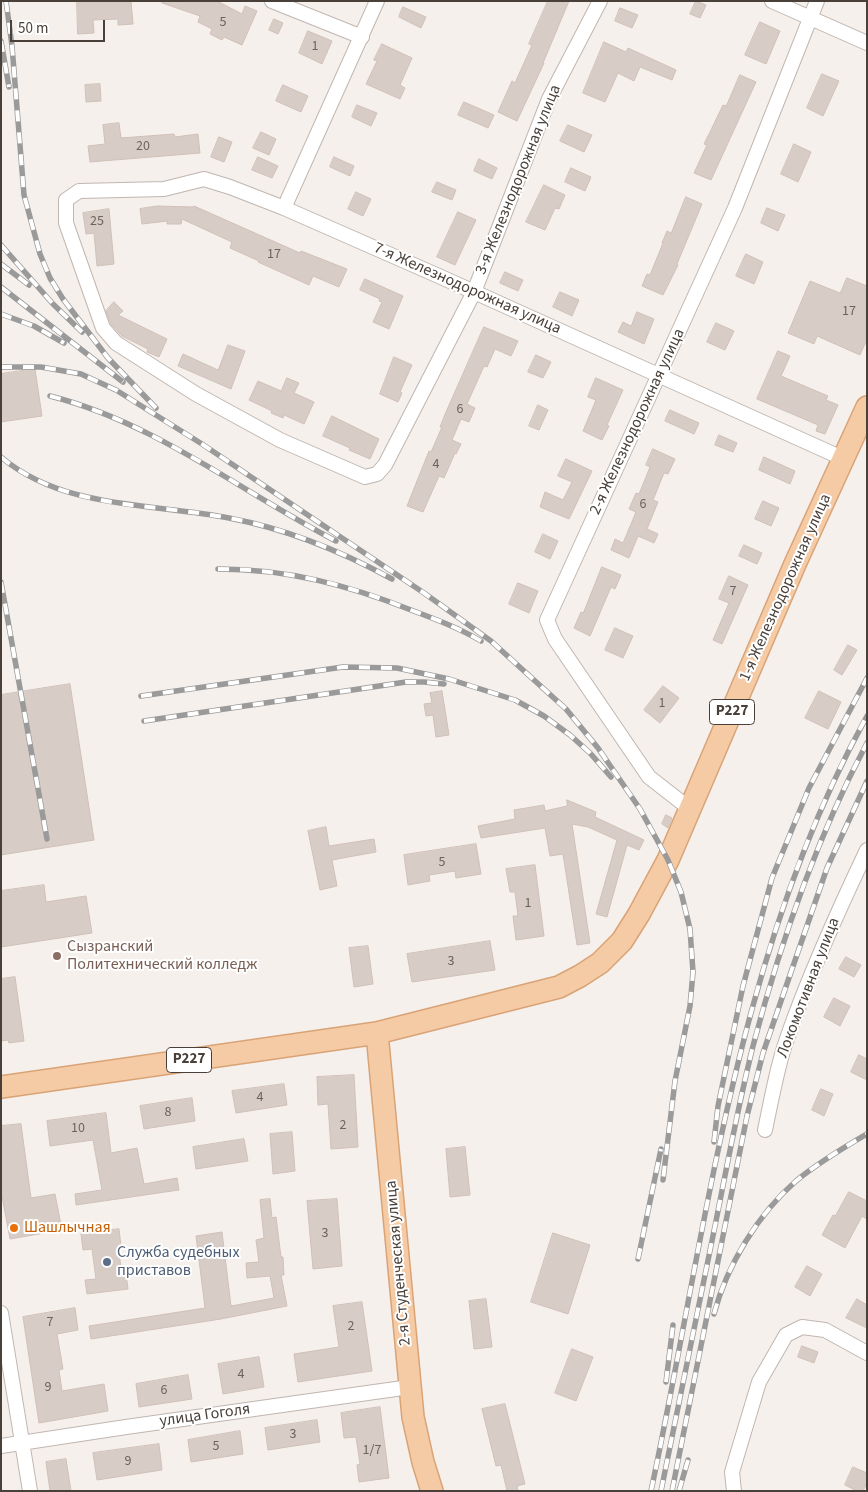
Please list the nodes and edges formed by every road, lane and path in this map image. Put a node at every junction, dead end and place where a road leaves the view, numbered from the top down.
1 (272, 1) edge
2 (377, 1) edge
3 (600, 1) edge
4 (772, 1) edge
5 (817, 1) edge
6 (810, 18) junction
7 (362, 36) junction
8 (867, 43) edge
9 (284, 208) junction
10 (474, 292) junction
11 (659, 375) junction
12 (867, 407) edge
13 (842, 458) junction
14 (385, 465) joint
15 (690, 809) junction
16 (867, 850) edge
17 (376, 1033) junction
18 (1, 1086) edge
19 (765, 1130) dead end
20 (1, 1313) edge
21 (867, 1353) edge
22 (410, 1387) junction
23 (22, 1443) junction
24 (1, 1446) edge
25 (30, 1491) edge
26 (432, 1491) edge
27 (734, 1491) edge

1 - 7 street
2 - 7 street
3 - 10 street, 3-я Железнодорожная улица
4 - 6 street
5 - 6 street, 2-я Железнодорожная улица
6 - 8 street
6 - 11 street, 2-я Железнодорожная улица
7 - 9 street
9 - 10 street, 7-я Железнодорожная улица
9 - 14 street, 7-я Железнодорожная улица
10 - 11 street, 7-я Железнодорожная улица
10 - 14 street, 3-я Железнодорожная улица
11 - 13 street, 7-я Железнодорожная улица
11 - 15 street, 2-я Железнодорожная улица
12 - 13 main road, 1-я Железнодорожная улица / Р227
13 - 15 main road, 1-я Железнодорожная улица / Р227
15 - 17 main road, 1-я Железнодорожная улица / Р227
16 - 19 street, Локомотивная улица
17 - 18 main road, Р227
17 - 22 main road, 2-я Студенческая улица
20 - 23 street
21 - 27 street
22 - 23 street, улица Гоголя
22 - 26 main road, 2-я Студенческая улица
23 - 24 street, улица Гоголя
23 - 25 street

